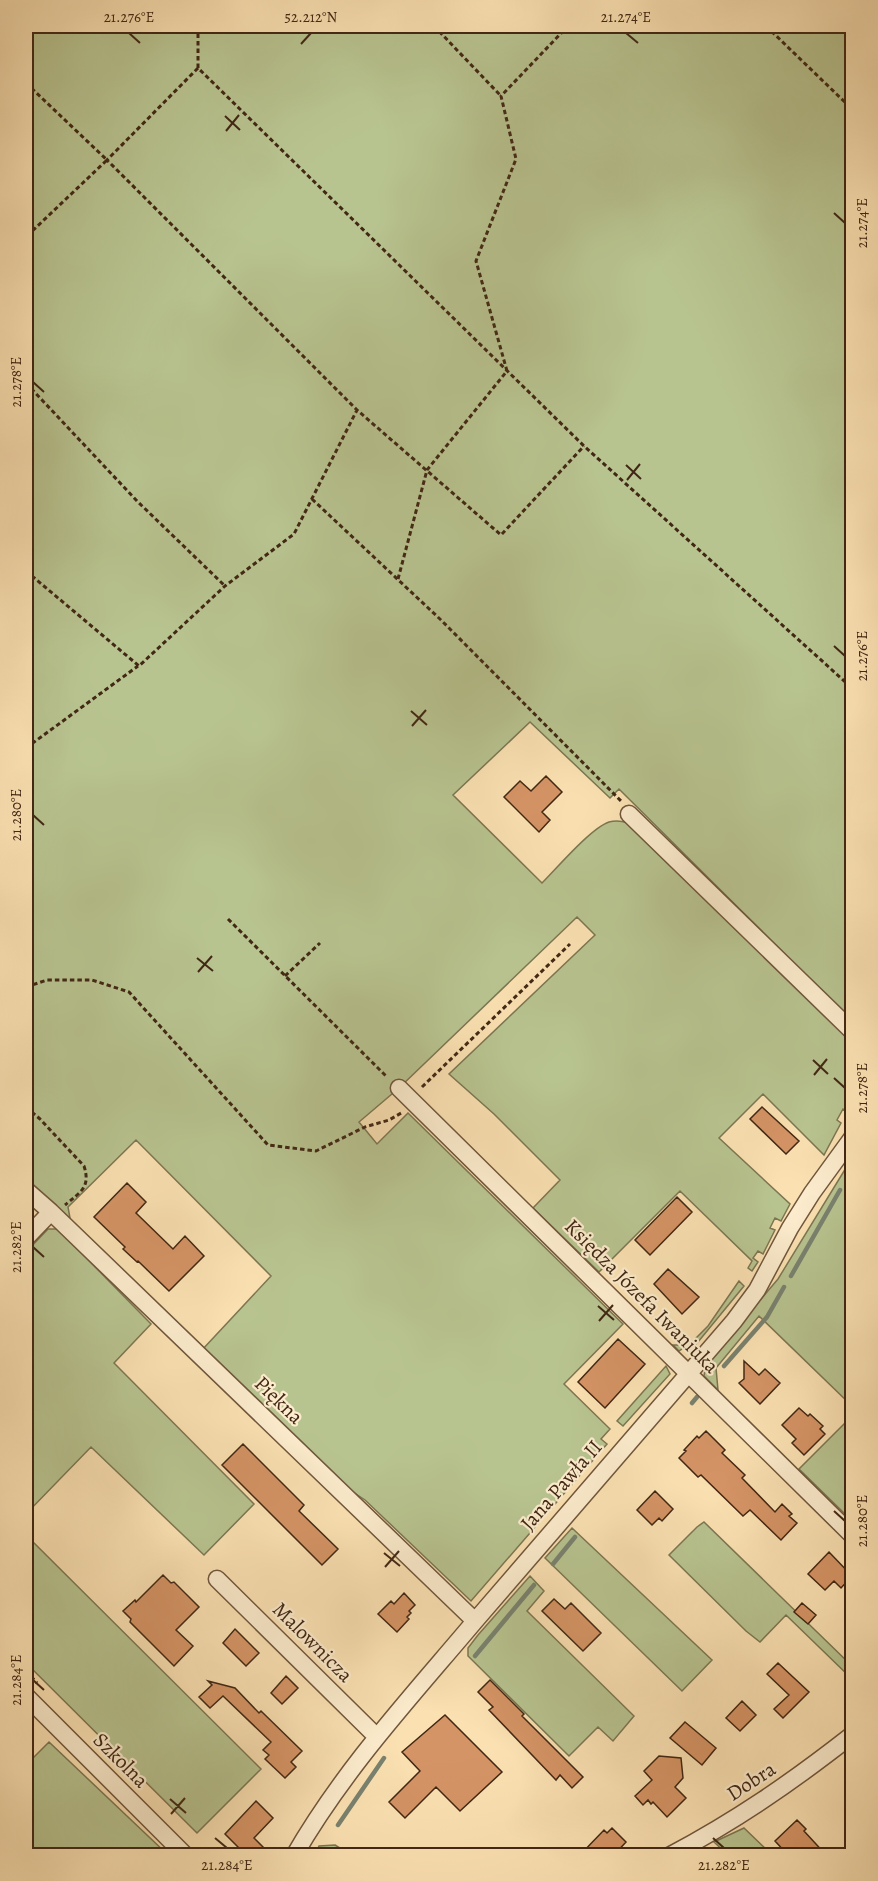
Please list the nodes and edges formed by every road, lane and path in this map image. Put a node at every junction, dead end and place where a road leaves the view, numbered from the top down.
1 (198, 26) edge
2 (434, 26) edge
3 (568, 26) edge
4 (766, 26) edge
5 (198, 68) junction
6 (26, 83) edge
7 (501, 96) junction
8 (852, 109) edge
9 (107, 160) junction
10 (26, 237) edge
11 (507, 371) junction
12 (26, 383) edge
13 (357, 410) junction
14 (584, 446) junction
15 (427, 470) junction
16 (312, 499) junction
17 (26, 571) edge
18 (398, 579) junction
19 (225, 586) junction
20 (139, 666) junction
21 (852, 688) edge
22 (26, 748) edge
23 (629, 814) joint
24 (228, 919) dead end
25 (320, 943) dead end
26 (570, 944) dead end
27 (285, 976) junction
28 (26, 987) edge
29 (852, 1031) edge
30 (408, 1098) junction
31 (26, 1107) edge
32 (852, 1112) edge
33 (848, 1119) dead end
34 (852, 1138) edge
35 (26, 1190) edge
36 (51, 1212) junction
37 (26, 1238) edge
38 (689, 1373) junction
39 (852, 1535) edge
40 (218, 1579) dead end
41 (475, 1621) junction
42 (26, 1696) edge
43 (852, 1735) edge
44 (376, 1736) junction
45 (186, 1856) edge
46 (294, 1856) edge
47 (669, 1856) edge

1 - 5 path
2 - 7 path
3 - 7 path
4 - 8 path
5 - 9 path
5 - 11 path
6 - 9 path
7 - 11 path
9 - 10 path
9 - 13 path
11 - 14 path
11 - 15 path
12 - 19 path
13 - 15 path
13 - 16 path
14 - 15 path
14 - 21 path
15 - 18 path
16 - 18 path
16 - 19 path
17 - 20 path
18 - 23 path
19 - 20 path
20 - 22 path
23 - 29 street
24 - 27 path
25 - 27 path
26 - 30 path
27 - 30 path
28 - 30 path
30 - 38 street, Księdza Józefa Iwaniuka
31 - 36 path
32 - 33 path
34 - 38 street, Jana Pawła II
35 - 36 street, Piękna
36 - 37 street
36 - 41 street, Piękna
38 - 39 street, Księdza Józefa Iwaniuka
38 - 41 street, Jana Pawła II
40 - 44 street, Malownicza
41 - 44 street, Jana Pawła II
42 - 45 street, Szkolna
43 - 47 street, Dobra
44 - 46 street, Jana Pawła II

